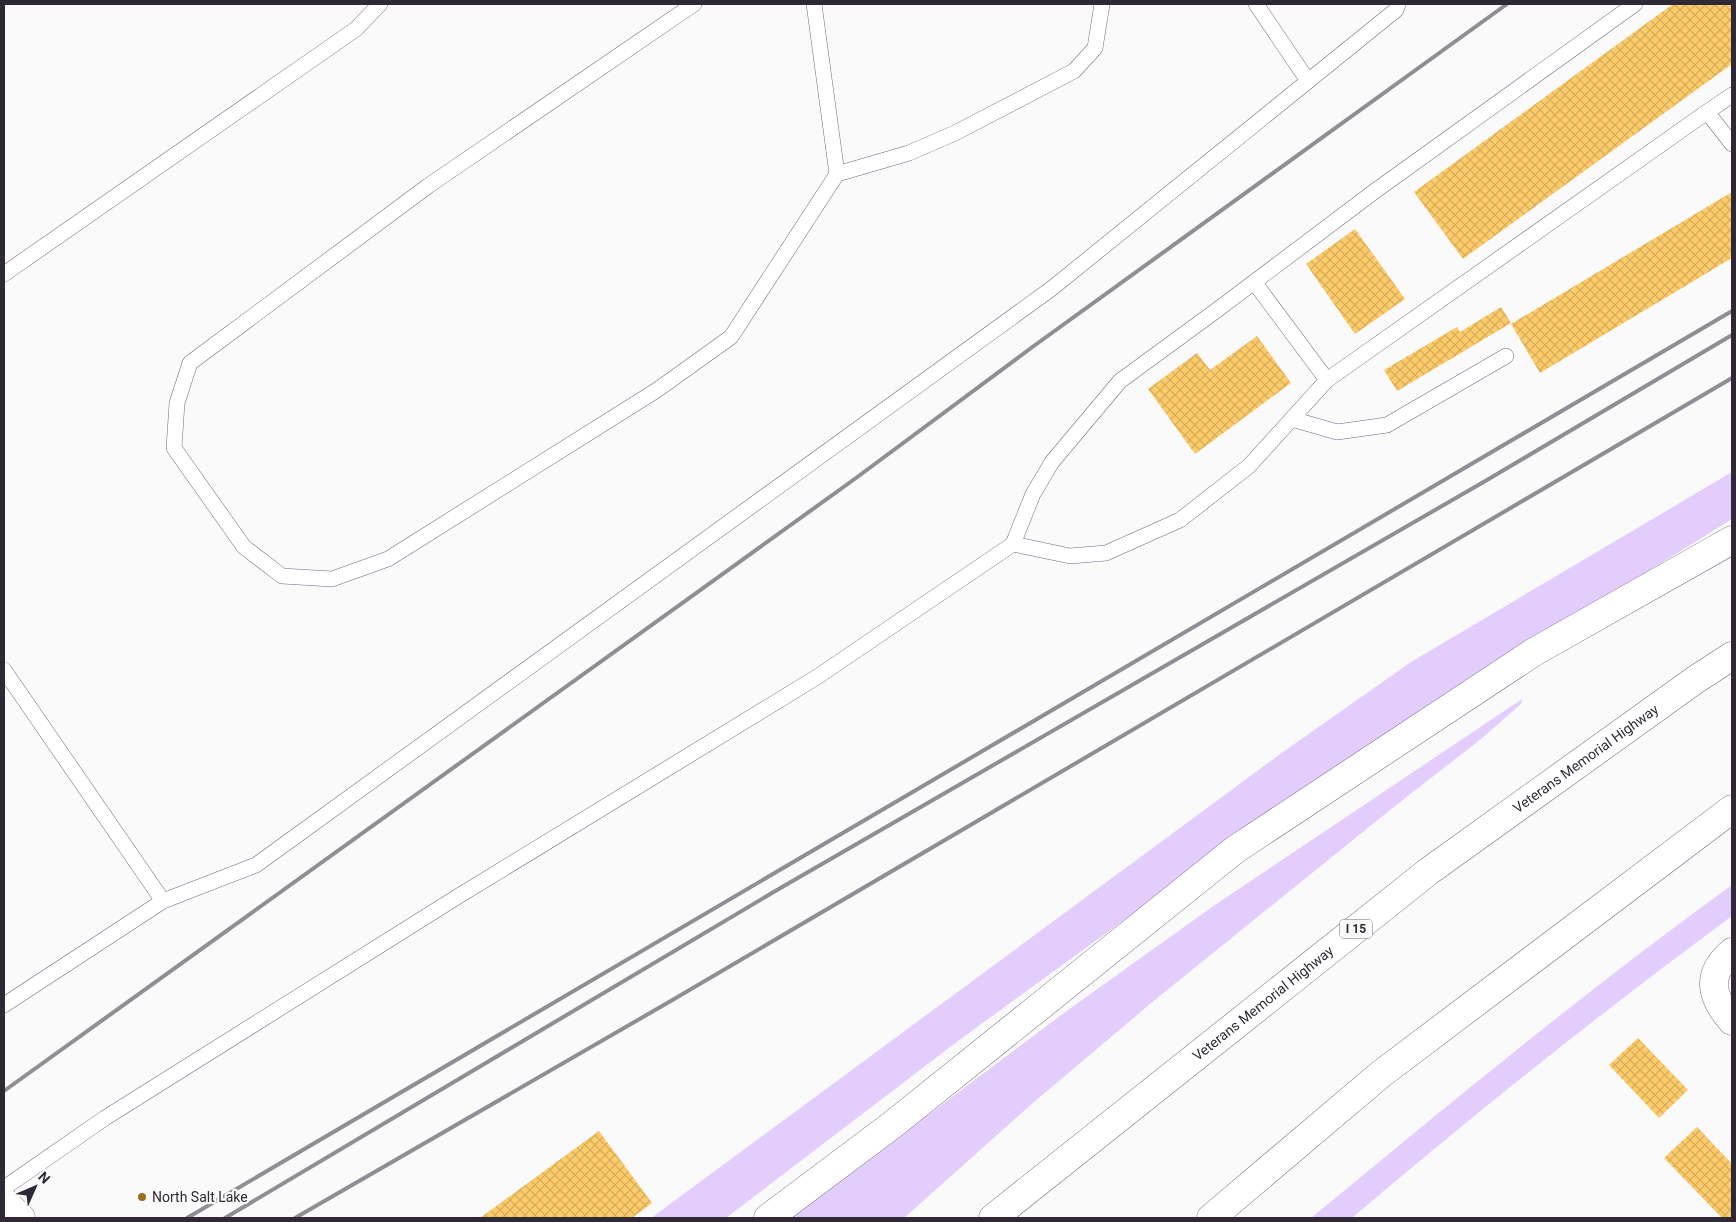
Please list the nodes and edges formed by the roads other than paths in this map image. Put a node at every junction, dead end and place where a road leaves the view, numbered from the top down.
1 (380, 4) edge
2 (694, 4) edge
3 (814, 4) edge
4 (1102, 4) edge
5 (1256, 4) edge
6 (1398, 4) edge
7 (1635, 4) edge
8 (1308, 81) junction
9 (1732, 95) edge
10 (1707, 112) junction
11 (1732, 144) edge
12 (836, 174) junction
13 (4, 274) edge
14 (1254, 282) junction
15 (1506, 356) dead end
16 (1327, 380) junction
17 (1292, 419) junction
18 (1732, 540) edge
19 (1013, 544) junction
20 (1732, 656) edge
21 (4, 670) edge
22 (1732, 809) edge
23 (163, 901) junction
24 (1732, 952) edge
25 (4, 1006) edge
26 (1732, 1021) edge
27 (4, 1188) edge
28 (4, 1200) edge
29 (20, 1218) edge
30 (768, 1218) edge
31 (993, 1218) edge
32 (1211, 1218) edge

1 - 13 lane
2 - 12 lane
3 - 12 lane
4 - 12 lane
5 - 8 lane
6 - 8 lane
7 - 14 lane
8 - 23 lane
9 - 10 lane
10 - 11 lane
10 - 16 lane
14 - 16 lane
14 - 19 lane
15 - 17 lane
16 - 17 lane
17 - 19 lane
18 - 30 main road
19 - 27 lane
20 - 31 main road, Veterans Memorial Highway / I 15
21 - 23 lane
22 - 32 main road
23 - 25 lane
24 - 26 main road
28 - 29 main road

